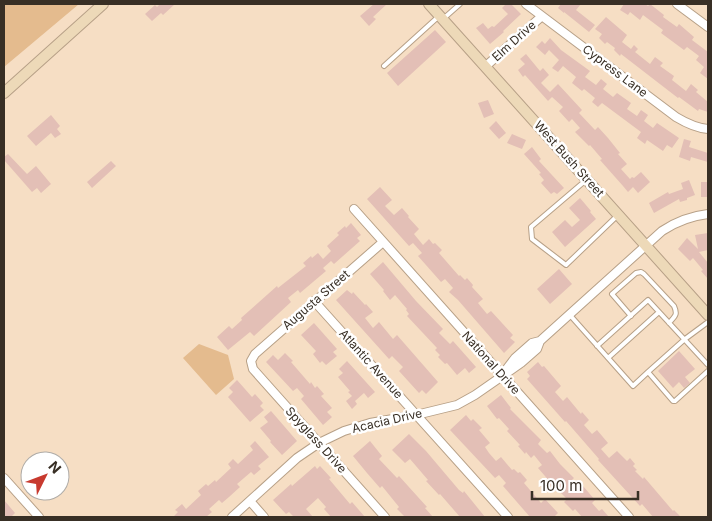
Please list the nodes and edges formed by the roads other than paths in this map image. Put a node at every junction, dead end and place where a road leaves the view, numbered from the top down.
1 (103, 4) edge
2 (429, 4) edge
3 (460, 4) edge
4 (526, 4) edge
5 (677, 4) edge
6 (542, 16) junction
7 (441, 18) junction
8 (708, 28) edge
9 (384, 66) dead end
10 (486, 66) junction
11 (4, 93) edge
12 (708, 129) edge
13 (587, 180) junction
14 (354, 209) dead end
15 (708, 214) edge
16 (618, 215) junction
17 (383, 242) junction
18 (646, 246) junction
19 (314, 301) junction
20 (659, 312) junction
21 (569, 314) junction
22 (708, 315) edge
23 (631, 316) junction
24 (708, 322) edge
25 (669, 323) junction
26 (685, 339) junction
27 (597, 346) junction
28 (608, 358) junction
29 (251, 361) joint
30 (708, 366) edge
31 (708, 371) edge
32 (648, 372) junction
33 (502, 375) junction
34 (416, 415) junction
35 (319, 443) junction
36 (4, 478) edge
37 (250, 501) junction
38 (505, 516) edge
39 (39, 517) edge
40 (232, 517) edge
41 (264, 517) edge
42 (385, 517) edge
43 (629, 517) edge

1 - 11 main road
2 - 7 main road, West Bush Street
3 - 7 lane
4 - 6 street, Cypress Lane
5 - 8 street
6 - 10 street, Elm Drive
6 - 12 street, Cypress Lane
7 - 9 lane
7 - 10 main road, West Bush Street
10 - 13 main road, West Bush Street
13 - 16 main road, West Bush Street
13 - 16 lane
14 - 17 street, National Drive
15 - 18 street, Acacia Drive
16 - 18 main road, West Bush Street
17 - 19 street, Augusta Street
17 - 33 street, National Drive
18 - 21 street, Acacia Drive
18 - 22 main road, West Bush Street
19 - 29 street, Augusta Street
19 - 34 street, Atlantic Avenue
20 - 23 lane
20 - 25 lane
20 - 28 lane
21 - 27 lane
21 - 33 street, Acacia Drive
23 - 25 lane
23 - 27 lane
24 - 26 lane
25 - 26 lane
26 - 30 lane
26 - 32 lane
27 - 28 lane
28 - 32 lane
29 - 35 street, Spyglass Drive
31 - 32 lane
33 - 34 street, Acacia Drive
33 - 43 street, National Drive
34 - 35 street, Acacia Drive
34 - 38 street, Atlantic Avenue
35 - 37 street, Acacia Drive
35 - 42 street, Spyglass Drive
36 - 39 street
37 - 40 street, Acacia Drive
37 - 41 street

